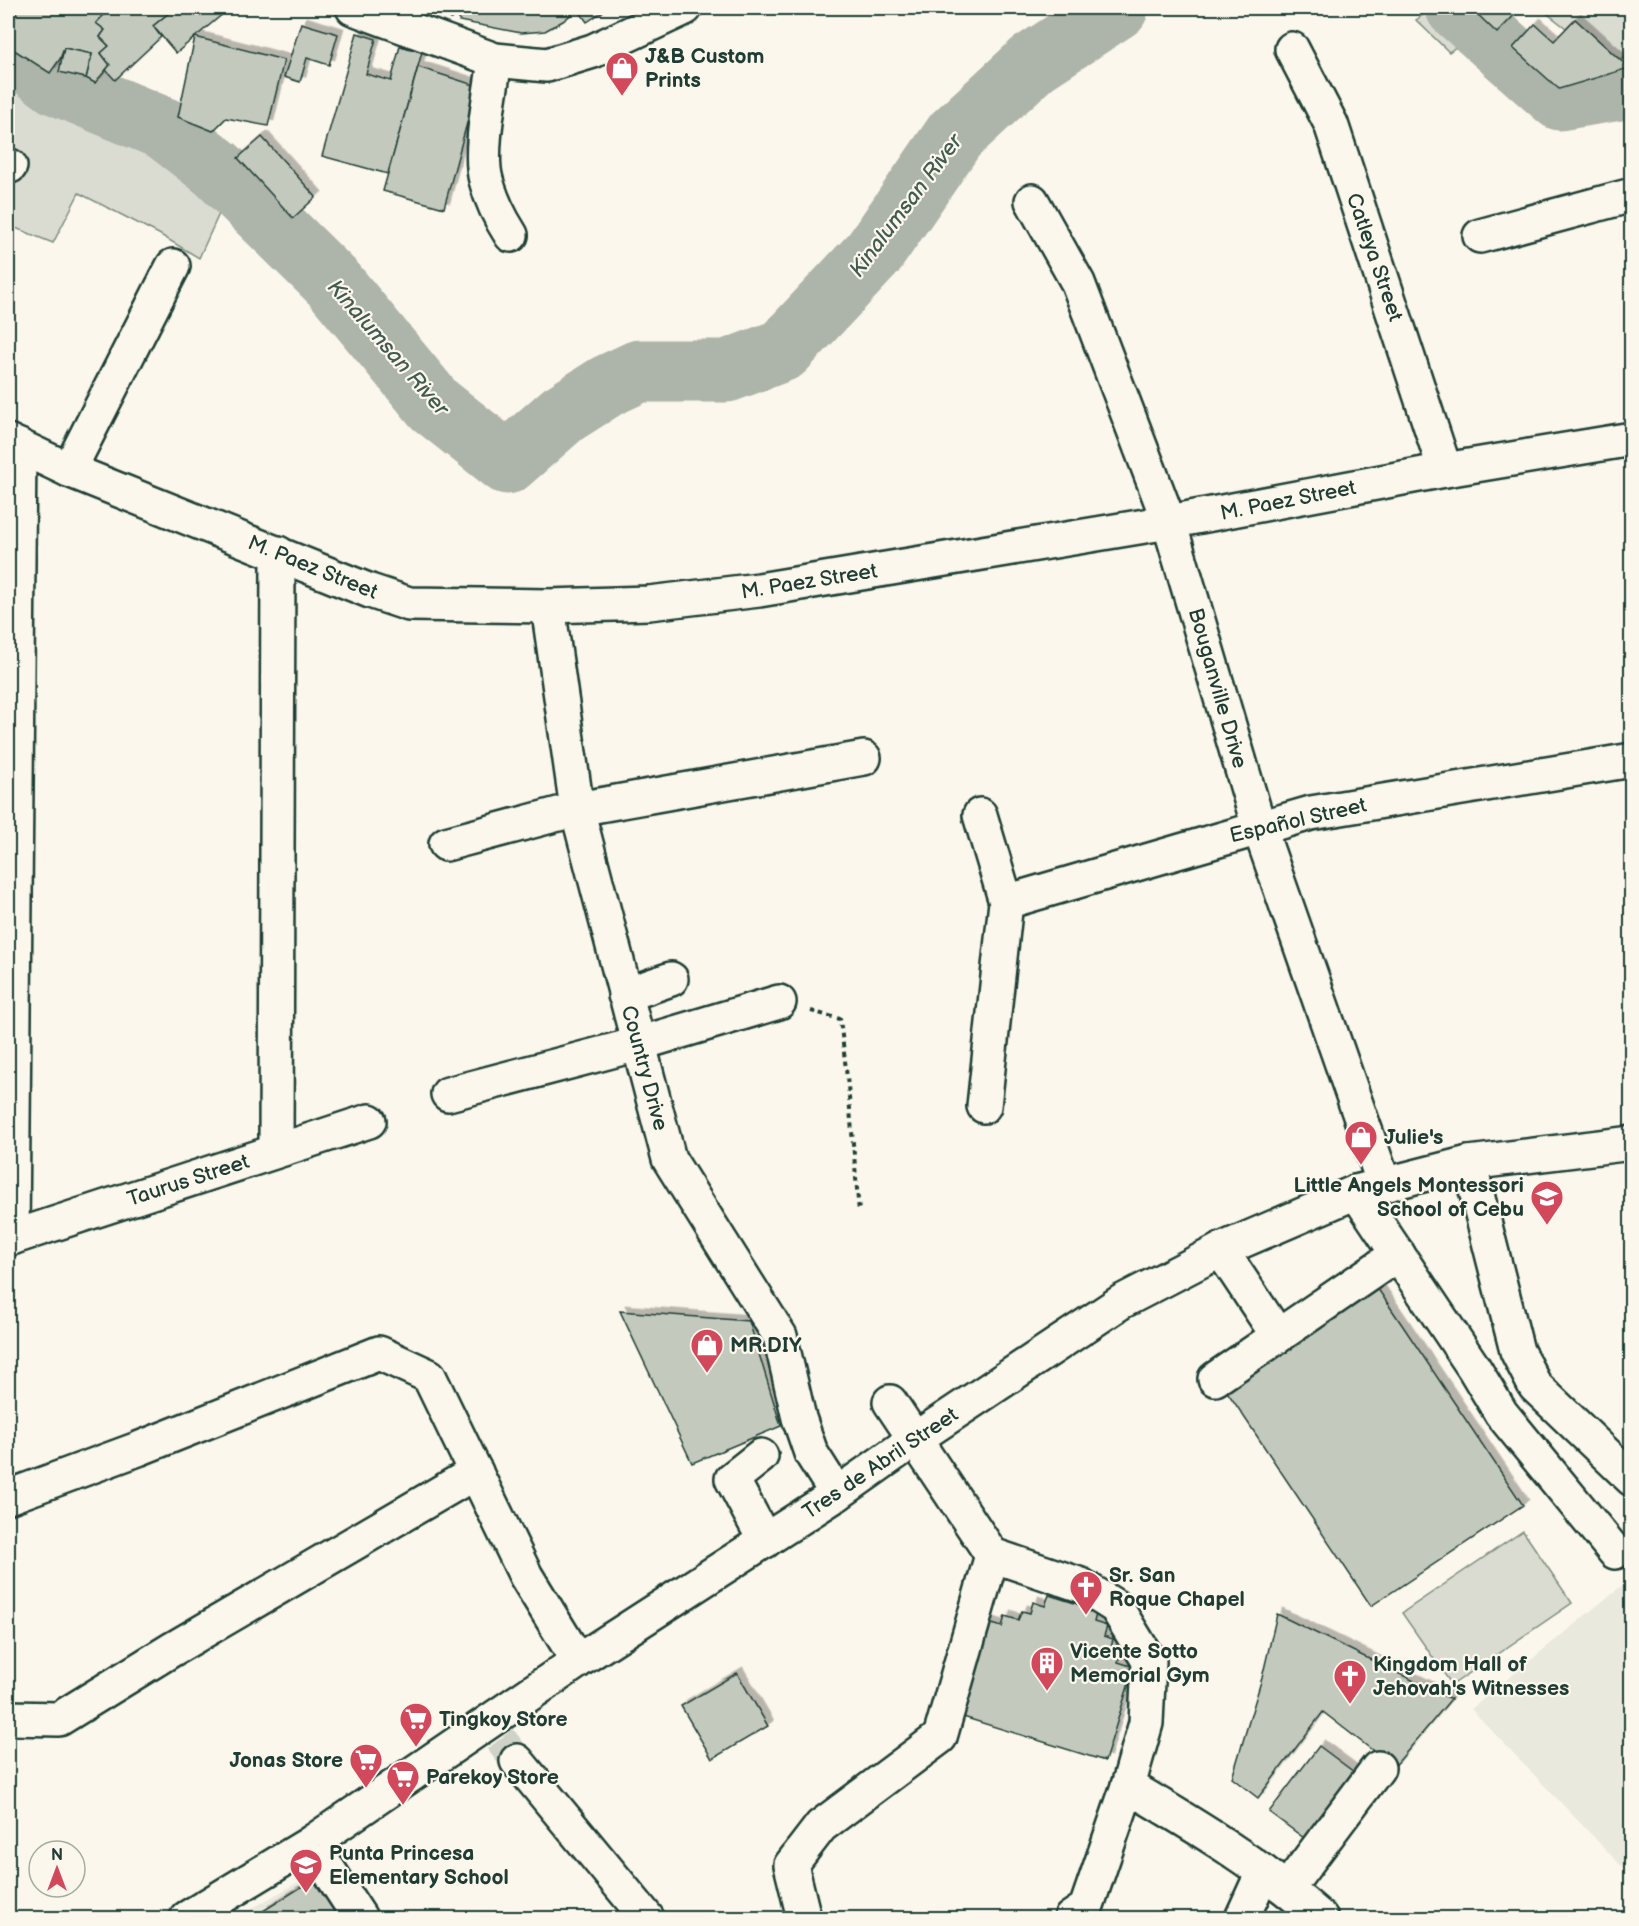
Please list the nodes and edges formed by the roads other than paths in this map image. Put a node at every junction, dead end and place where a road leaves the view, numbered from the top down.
1 (352, 8) edge
2 (685, 8) edge
3 (1292, 49) dead end
4 (495, 60) junction
5 (1632, 195) edge
6 (1032, 201) dead end
7 (511, 234) dead end
8 (1480, 236) dead end
9 (173, 266) dead end
10 (1632, 439) edge
11 (13, 444) edge
12 (69, 470) junction
13 (1445, 470) junction
14 (1169, 522) junction
15 (278, 553) junction
16 (548, 606) junction
17 (864, 758) dead end
18 (1632, 760) edge
19 (577, 809) junction
20 (980, 815) dead end
21 (1259, 827) junction
22 (446, 844) dead end
23 (1006, 902) junction
24 (671, 979) dead end
25 (625, 995) junction
26 (779, 1002) road end
27 (638, 1044) junction
28 (448, 1094) dead end
29 (984, 1106) dead end
30 (369, 1121) dead end
31 (1632, 1143) edge
32 (276, 1151) junction
33 (1469, 1164) junction
34 (1370, 1188) junction
35 (10, 1239) edge
36 (1221, 1250) junction
37 (1398, 1254) junction
38 (1278, 1336) junction
39 (1215, 1379) dead end
40 (890, 1402) dead end
41 (915, 1439) junction
42 (761, 1456) dead end
43 (476, 1472) junction
44 (1632, 1479) edge
45 (837, 1494) junction
46 (8, 1497) edge
47 (765, 1541) junction
48 (1615, 1552) dead end
49 (992, 1555) junction
50 (578, 1661) junction
51 (8, 1718) edge
52 (502, 1741) junction
53 (1378, 1768) dead end
54 (1128, 1786) junction
55 (310, 1843) junction
56 (1275, 1880) junction
57 (187, 1918) edge
58 (360, 1918) edge
59 (647, 1918) edge
60 (804, 1918) edge
61 (1071, 1918) edge
62 (1242, 1918) edge
63 (1321, 1918) edge

1 - 4 street
2 - 4 street
3 - 13 street, Catleya Street
4 - 7 street
5 - 8 street
6 - 14 street, Bouganville Drive
9 - 12 street
10 - 13 street, M. Paez Street
11 - 12 street, M. Paez Street
11 - 35 street
12 - 15 street, M. Paez Street
13 - 14 street, M. Paez Street
14 - 16 street, M. Paez Street
14 - 21 street, Bouganville Drive
15 - 16 street, M. Paez Street
15 - 32 street
16 - 19 street, Country Drive
17 - 19 street
18 - 21 street, Español Street
19 - 22 street
19 - 25 street, Country Drive
20 - 23 street
21 - 23 street, Español Street
21 - 34 street, Bouganville Drive
23 - 29 street
24 - 25 street
25 - 27 street, Country Drive
26 - 27 street
27 - 28 street
27 - 45 street, Country Drive
30 - 32 street, Taurus Street
31 - 33 street, Tres de Abril Street
32 - 35 street, Taurus Street
33 - 34 street, Tres de Abril Street
33 - 44 street
34 - 36 street, Tres de Abril Street
34 - 37 street, Bouganville Drive
36 - 38 street
36 - 41 street, Tres de Abril Street
37 - 38 street
37 - 48 street, Bouganville Drive
38 - 39 street
40 - 41 street
41 - 45 street, Tres de Abril Street
41 - 49 street
42 - 47 street
43 - 46 street
43 - 50 street
43 - 51 street
45 - 47 street, Tres de Abril Street
47 - 50 street, Tres de Abril Street
49 - 54 street
49 - 60 street
50 - 52 street, Tres de Abril Street
52 - 55 street, Tres de Abril Street
52 - 59 street
53 - 56 street
54 - 56 street
54 - 61 street
55 - 57 street, Tres de Abril Street
55 - 58 street
56 - 62 street
56 - 63 street

